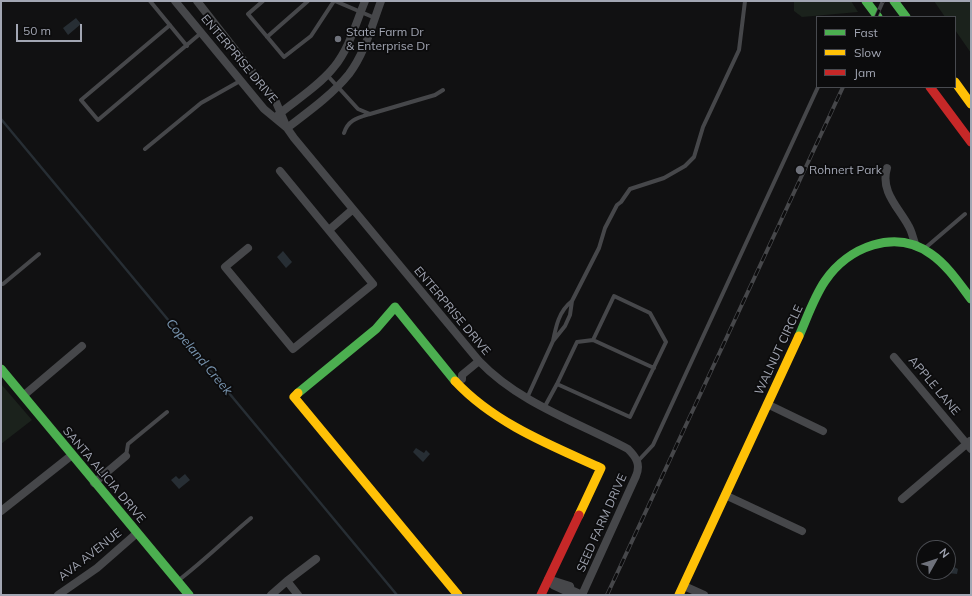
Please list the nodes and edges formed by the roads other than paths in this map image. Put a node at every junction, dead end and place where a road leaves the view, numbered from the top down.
1 (150, 1) edge
2 (175, 1) edge
3 (196, 1) edge
4 (263, 1) edge
5 (308, 1) edge
6 (335, 1) edge
7 (365, 1) edge
8 (381, 1) edge
9 (745, 1) edge
10 (866, 1) edge
11 (894, 1) edge
12 (360, 12) junction
13 (877, 16) edge
14 (905, 16) edge
15 (375, 18) junction
16 (170, 25) junction
17 (202, 33) junction
18 (267, 37) junction
19 (187, 46) junction
20 (327, 75) junction
21 (241, 80) junction
22 (956, 83) edge
23 (337, 86) junction
24 (818, 88) edge
25 (931, 88) edge
26 (443, 90) dead end
27 (971, 104) edge
28 (281, 112) junction
29 (370, 114) junction
30 (274, 118) junction
31 (287, 128) junction
32 (344, 133) dead end
33 (971, 142) edge
34 (145, 149) dead end
35 (887, 168) dead end
36 (280, 171) dead end
37 (352, 210) junction
38 (965, 214) dead end
39 (329, 230) junction
40 (920, 247) junction
41 (248, 248) dead end
42 (39, 254) dead end
43 (1, 284) edge
44 (971, 299) edge
45 (572, 301) junction
46 (593, 340) junction
47 (553, 342) junction
48 (82, 346) dead end
49 (894, 357) dead end
50 (476, 364) junction
51 (654, 368) junction
52 (1, 369) edge
53 (460, 381) junction
54 (558, 384) junction
55 (23, 396) junction
56 (527, 399) junction
57 (767, 404) junction
58 (544, 408) junction
59 (168, 412) dead end
60 (823, 431) dead end
61 (970, 445) edge
62 (72, 455) junction
63 (126, 456) joint
64 (638, 461) junction
65 (94, 483) junction
66 (726, 495) junction
67 (902, 499) dead end
68 (1, 511) edge
69 (251, 518) dead end
70 (802, 531) dead end
71 (137, 533) junction
72 (316, 559) dead end
73 (550, 580) junction
74 (287, 581) junction
75 (178, 582) junction
76 (684, 586) junction
77 (58, 595) edge
78 (188, 595) edge
79 (271, 595) edge
80 (298, 595) edge
81 (458, 595) edge
82 (541, 595) edge
83 (582, 595) edge
84 (679, 595) edge
85 (704, 595) edge

1 - 16 lane
2 - 17 street, ENTERPRISE DRIVE
3 - 28 street, ENTERPRISE DRIVE
4 - 18 lane
5 - 18 lane
6 - 12 lane
6 - 18 lane
7 - 12 street
8 - 15 street
9 - 45 lane
10 - 13 street
11 - 14 street
12 - 15 lane
12 - 20 street
15 - 23 street
16 - 19 lane
16 - 19 lane
17 - 19 lane
17 - 21 street, ENTERPRISE DRIVE
20 - 23 lane
20 - 28 street
21 - 30 street, ENTERPRISE DRIVE
21 - 34 lane
22 - 27 street
23 - 29 lane
23 - 31 street
24 - 64 lane
25 - 33 street
26 - 29 lane
28 - 30 street
28 - 31 street, ENTERPRISE DRIVE
29 - 32 lane
30 - 31 street, ENTERPRISE DRIVE
31 - 37 street, ENTERPRISE DRIVE
35 - 40 street
36 - 39 street
37 - 39 street
37 - 50 street, ENTERPRISE DRIVE
38 - 40 lane
39 - 41 street
40 - 44 street, WALNUT CIRCLE
40 - 57 street, WALNUT CIRCLE
42 - 43 lane
45 - 47 lane
45 - 47 lane
46 - 51 lane
46 - 51 lane
46 - 54 lane
47 - 56 lane
48 - 55 street
49 - 61 street, APPLE LANE
50 - 53 street
50 - 56 street, ENTERPRISE DRIVE
51 - 54 lane
52 - 55 street, SANTA ALICIA DRIVE
53 - 73 street
53 - 81 street
54 - 58 lane
55 - 62 street, SANTA ALICIA DRIVE
56 - 58 street, ENTERPRISE DRIVE
57 - 60 street
57 - 66 street, WALNUT CIRCLE
58 - 64 street, ENTERPRISE DRIVE
59 - 63 lane
61 - 67 street
62 - 65 street, SANTA ALICIA DRIVE
62 - 68 street
63 - 65 street
64 - 83 street, SEED FARM DRIVE
65 - 71 street, SANTA ALICIA DRIVE
66 - 70 street
66 - 76 street, WALNUT CIRCLE
69 - 75 lane
71 - 75 street, SANTA ALICIA DRIVE
71 - 77 street, AVA AVENUE
72 - 74 street
73 - 82 street
73 - 83 street
74 - 79 street
74 - 80 street
75 - 78 street, SANTA ALICIA DRIVE
76 - 84 street, WALNUT CIRCLE
76 - 85 street

